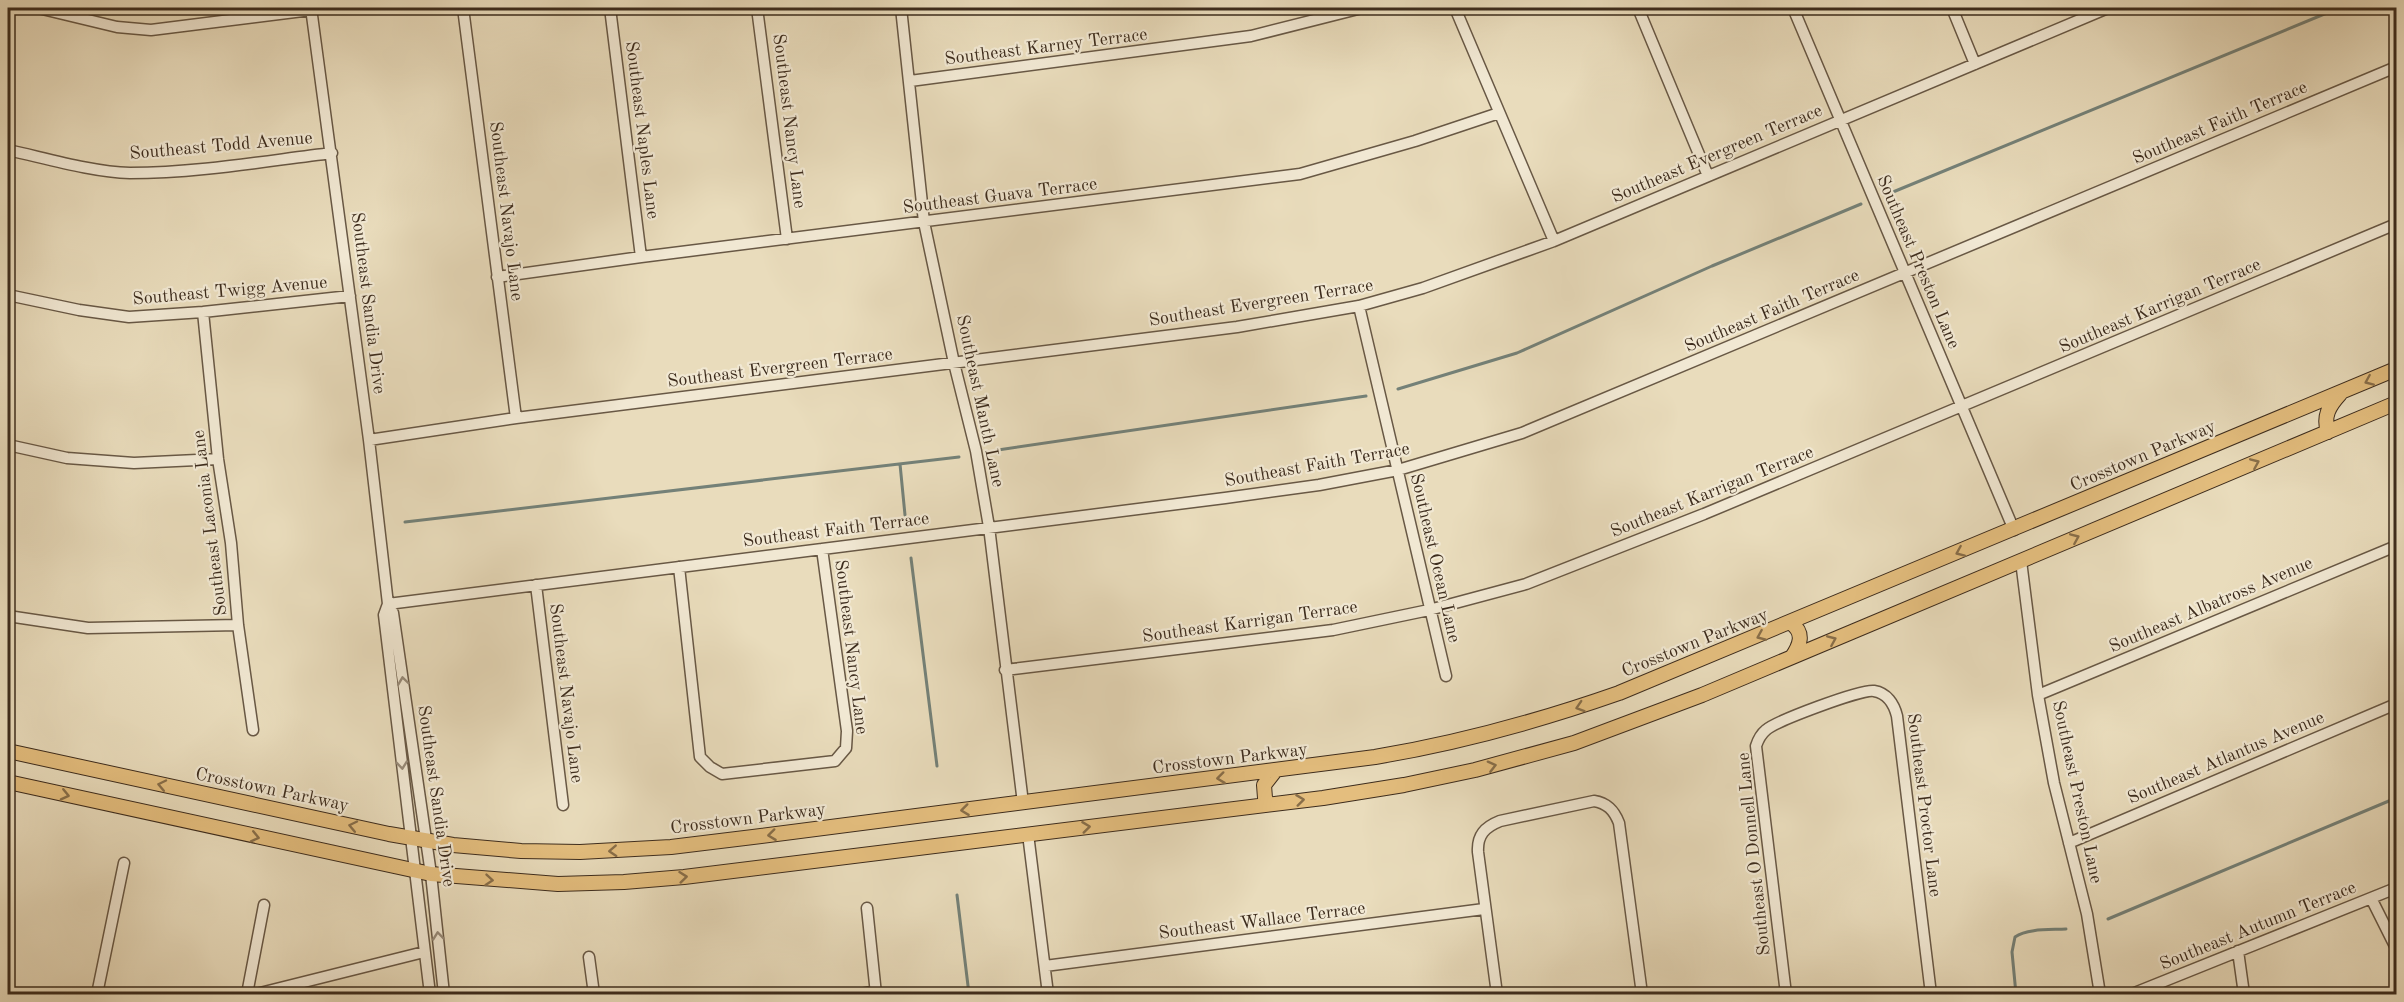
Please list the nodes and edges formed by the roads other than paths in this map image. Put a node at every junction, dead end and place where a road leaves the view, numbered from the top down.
1 (38, 8) edge
2 (463, 8) edge
3 (610, 8) edge
4 (757, 8) edge
5 (902, 8) edge
6 (1362, 8) edge
7 (1455, 8) edge
8 (1638, 8) edge
9 (1793, 8) edge
10 (1952, 8) edge
11 (2107, 8) edge
12 (311, 9) edge
13 (1976, 64) junction
14 (2397, 67) edge
15 (910, 81) junction
16 (1499, 113) junction
17 (1840, 120) junction
18 (8, 150) edge
19 (332, 153) junction
20 (1708, 176) junction
21 (924, 222) junction
22 (2397, 224) edge
23 (788, 239) junction
24 (1554, 241) junction
25 (642, 257) junction
26 (1906, 273) junction
27 (497, 278) junction
28 (8, 295) edge
29 (350, 296) junction
30 (1359, 306) junction
31 (203, 312) junction
32 (954, 363) junction
33 (2397, 369) edge
34 (2342, 392) junction
35 (2397, 403) edge
36 (1962, 408) junction
37 (516, 418) junction
38 (2328, 432) junction
39 (369, 440) junction
40 (8, 445) edge
41 (218, 459) junction
42 (1398, 470) junction
43 (989, 527) junction
44 (2014, 530) junction
45 (2397, 546) edge
46 (822, 549) junction
47 (2021, 561) junction
48 (679, 567) junction
49 (536, 585) junction
50 (388, 604) junction
51 (1430, 610) junction
52 (8, 616) edge
53 (1791, 623) junction
54 (238, 625) junction
55 (1792, 657) junction
56 (1005, 670) junction
57 (1446, 676) dead end
58 (2038, 695) junction
59 (2397, 704) edge
60 (1816, 709) joint
61 (253, 730) dead end
62 (8, 751) edge
63 (1275, 771) junction
64 (8, 782) edge
65 (1023, 803) junction
66 (1268, 804) junction
67 (563, 805) dead end
68 (1028, 834) junction
69 (410, 838) junction
70 (426, 841) junction
71 (2069, 843) junction
72 (124, 863) dead end
73 (415, 872) junction
74 (431, 874) junction
75 (2397, 888) edge
76 (2371, 898) junction
77 (264, 905) dead end
78 (867, 908) dead end
79 (1485, 909) junction
80 (2397, 948) edge
81 (2238, 951) junction
82 (424, 952) junction
83 (589, 957) dead end
84 (1045, 966) junction
85 (876, 993) edge
86 (97, 994) edge
87 (247, 994) edge
88 (256, 994) edge
89 (430, 994) edge
90 (444, 994) edge
91 (594, 994) edge
92 (860, 994) edge
93 (1048, 994) edge
94 (1497, 994) edge
95 (1642, 994) edge
96 (1786, 994) edge
97 (1931, 994) edge
98 (2100, 994) edge
99 (2132, 994) edge
100 (2244, 994) edge

1 - 12 street
2 - 27 street, Southeast Navajo Lane
3 - 25 street, Southeast Naples Lane
4 - 23 street, Southeast Nancy Lane
5 - 15 street, Southeast Manth Lane
6 - 15 street, Southeast Karney Terrace
7 - 16 street
8 - 20 street
9 - 17 street, Southeast Preston Lane
10 - 13 street
11 - 13 street, Southeast Evergreen Terrace
12 - 19 street, Southeast Sandia Drive
13 - 17 street, Southeast Evergreen Terrace
14 - 26 street, Southeast Faith Terrace
15 - 21 street, Southeast Manth Lane
16 - 21 street, Southeast Guava Terrace
16 - 24 street
17 - 20 street, Southeast Evergreen Terrace
17 - 26 street, Southeast Preston Lane
18 - 19 street, Southeast Todd Avenue
19 - 29 street, Southeast Sandia Drive
20 - 24 street, Southeast Evergreen Terrace
21 - 23 street, Southeast Guava Terrace
21 - 32 street, Southeast Manth Lane
22 - 36 street, Southeast Karrigan Terrace
23 - 25 street, Southeast Guava Terrace
24 - 30 street, Southeast Evergreen Terrace
25 - 27 street, Southeast Guava Terrace
26 - 36 street, Southeast Preston Lane
26 - 42 street, Southeast Faith Terrace
27 - 37 street, Southeast Navajo Lane
28 - 31 street, Southeast Twigg Avenue
29 - 31 street, Southeast Twigg Avenue
29 - 39 street, Southeast Sandia Drive
30 - 32 street, Southeast Evergreen Terrace
30 - 42 street, Southeast Ocean Lane
31 - 41 street, Southeast Laconia Lane
32 - 37 street, Southeast Evergreen Terrace
32 - 43 street, Southeast Manth Lane
33 -> 34 main road, Crosstown Parkway
34 - 38 main road
34 - 44 main road, Crosstown Parkway
35 - 38 main road
36 - 44 street, Southeast Preston Lane
36 - 51 street, Southeast Karrigan Terrace
37 - 39 street, Southeast Evergreen Terrace
47 -> 38 main road
39 - 50 street, Southeast Sandia Drive
40 - 41 street
41 - 54 street, Southeast Laconia Lane
42 - 43 street, Southeast Faith Terrace
42 - 51 street, Southeast Ocean Lane
43 - 46 street, Southeast Faith Terrace
43 - 56 street, Southeast Manth Lane
44 -> 53 main road, Crosstown Parkway
45 - 58 street, Southeast Albatross Avenue
46 - 48 street, Southeast Faith Terrace
46 - 48 street, Southeast Nancy Lane
55 -> 47 main road
47 - 58 street, Southeast Preston Lane
48 - 49 street, Southeast Faith Terrace
49 - 50 street, Southeast Faith Terrace
49 - 67 street, Southeast Navajo Lane
50 -> 69 street, Southeast Sandia Drive
70 -> 50 street, Southeast Sandia Drive
51 - 56 street, Southeast Karrigan Terrace
51 - 57 street, Southeast Ocean Lane
52 - 54 street
53 - 55 main road
53 -> 63 main road, Crosstown Parkway
54 - 61 street, Southeast Laconia Lane
66 -> 55 main road
56 - 65 street, Southeast Manth Lane
58 - 71 street, Southeast Preston Lane
59 - 71 street, Southeast Atlantus Avenue
60 - 96 street, Southeast O Donnell Lane
60 - 97 street, Southeast Proctor Lane
69 -> 62 main road, Crosstown Parkway
63 -> 65 main road, Crosstown Parkway
63 - 66 main road
64 -> 73 main road
65 -> 70 main road, Crosstown Parkway
68 -> 66 main road
74 -> 68 main road
68 - 84 street
69 - 70 main road, Crosstown Parkway
69 - 73 street, Southeast Sandia Drive
70 - 74 street, Southeast Sandia Drive
71 - 98 street, Southeast Preston Lane
72 - 86 street
73 - 74 main road
73 - 82 street, Southeast Sandia Drive
90 -> 74 street, Southeast Sandia Drive
75 - 76 street, Southeast Autumn Terrace
76 - 80 street
76 - 81 street, Southeast Autumn Terrace
77 - 87 street
78 - 85 street
79 - 84 street, Southeast Wallace Terrace
79 - 94 street
79 - 95 street
81 - 99 street, Southeast Autumn Terrace
81 - 100 street
82 - 88 street
82 - 89 street, Southeast Sandia Drive
83 - 91 street
84 - 93 street
85 - 92 street

